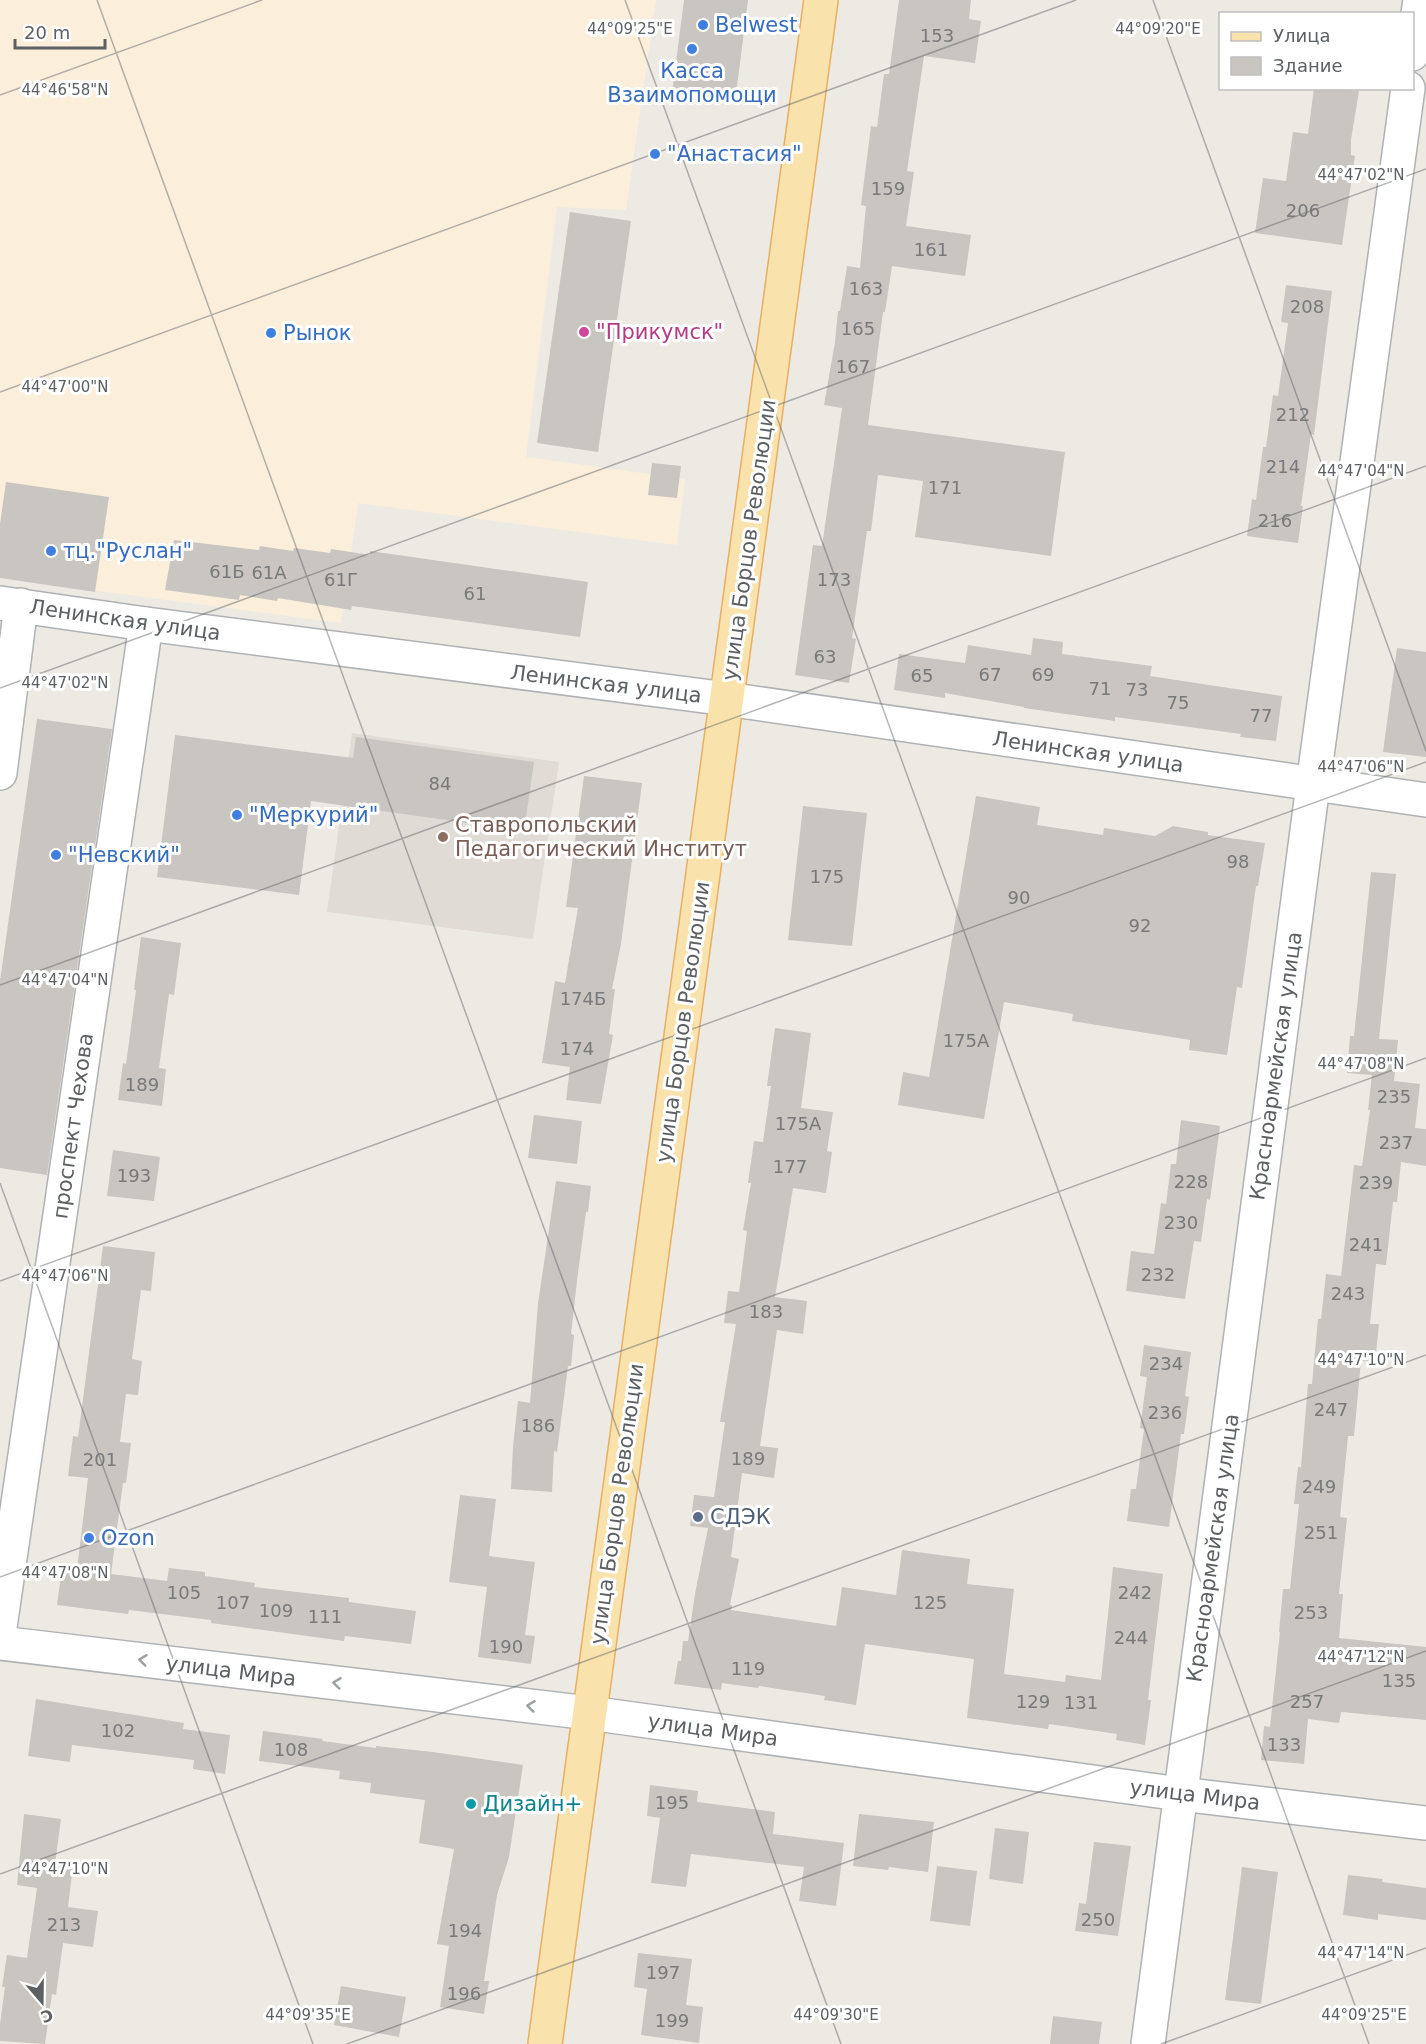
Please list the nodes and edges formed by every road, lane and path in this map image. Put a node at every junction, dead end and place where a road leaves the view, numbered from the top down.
1 (821, 0) edge
2 (1420, 0) edge
3 (1414, 46) edge
4 (1408, 90) edge
5 (10, 604) edge
6 (146, 624) junction
7 (727, 699) junction
8 (0, 773) edge
9 (1313, 785) junction
10 (1426, 800) edge
11 (0, 1627) edge
12 (0, 1643) edge
13 (589, 1713) junction
14 (1180, 1794) junction
15 (1426, 1823) edge
16 (545, 2044) edge
17 (1148, 2044) edge

1 - 7 main road, улица Борцов Революции
2 - 3 street
4 - 9 street, Красноармейская улица
5 - 6 street, Ленинская улица
5 - 8 street
6 - 7 street, Ленинская улица
6 - 11 street, проспект Чехова
7 - 9 street, Ленинская улица
7 - 13 main road, улица Борцов Революции
9 - 10 street, Ленинская улица
9 - 14 street, Красноармейская улица
13 -> 12 street, улица Мира
13 - 14 street, улица Мира
13 - 16 main road, улица Борцов Революции
14 - 15 street, улица Мира
14 - 17 street, Красноармейская улица

